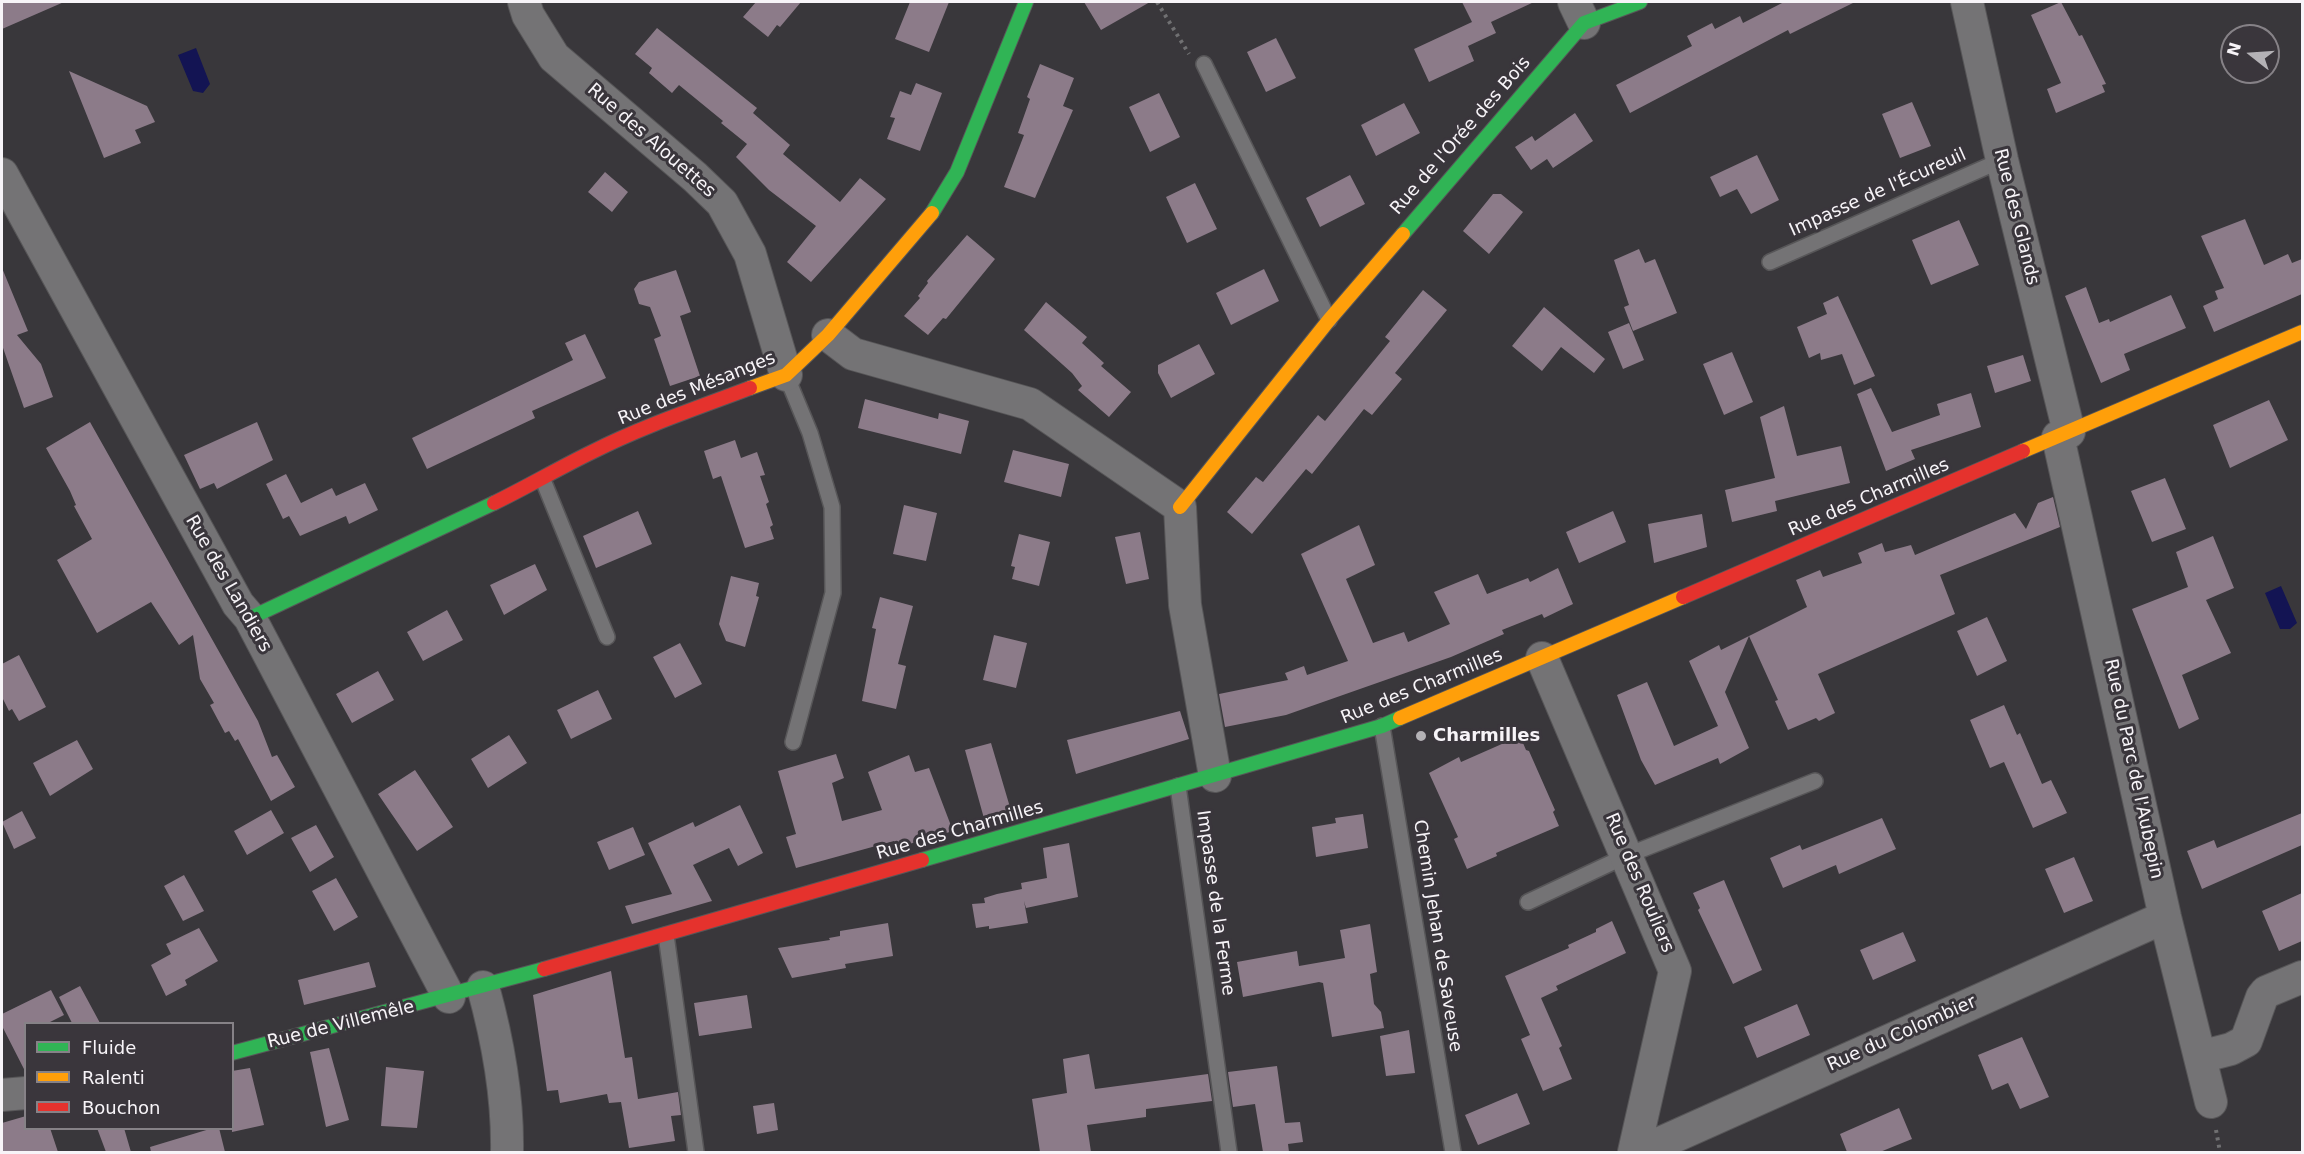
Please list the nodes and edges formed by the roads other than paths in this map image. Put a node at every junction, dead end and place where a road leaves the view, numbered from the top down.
1 (524, 2) edge
2 (1026, 2) edge
3 (1640, 2) edge
4 (1967, 2) edge
5 (1579, 12) edge
6 (1204, 64) road end
7 (2002, 160) junction
8 (2, 174) edge
9 (1770, 262) dead end
10 (1329, 320) junction
11 (2302, 332) edge
12 (828, 335) junction
13 (786, 375) junction
14 (2064, 434) junction
15 (543, 480) junction
16 (1180, 507) junction
17 (250, 618) junction
18 (607, 637) dead end
19 (1542, 658) junction
20 (1382, 726) junction
21 (793, 742) dead end
22 (1215, 776) junction
23 (1815, 781) dead end
24 (1178, 786) junction
25 (1628, 855) junction
26 (1528, 902) dead end
27 (2165, 917) junction
28 (666, 934) junction
29 (2302, 977) edge
30 (483, 987) junction
31 (449, 997) junction
32 (234, 1052) edge
33 (2200, 1058) junction
34 (24, 1093) edge
35 (2, 1095) edge
36 (2211, 1102) dead end
37 (507, 1152) edge
38 (696, 1152) edge
39 (1229, 1152) edge
40 (1453, 1152) edge
41 (1634, 1152) edge
42 (1640, 1152) edge

1 - 13 street, Rue des Alouettes
2 - 12 street, Rue des Mésanges
3 - 5 street, Rue de l'Orée des Bois
4 - 7 street, Rue des Glands
5 - 10 street, Rue de l'Orée des Bois
6 - 10 lane
7 - 9 lane, Impasse de l'Écureuil
7 - 14 street, Rue des Glands
8 - 17 street, Rue des Landiers
10 - 16 street, Rue de l'Orée des Bois
11 - 14 street, Rue des Charmilles
12 - 13 street, Rue des Mésanges
12 - 16 street
13 - 15 street, Rue des Mésanges
13 - 21 lane, Rue des Alouettes
14 - 19 street, Rue des Charmilles
14 - 27 street, Rue du Parc de l'Aubepin
15 - 17 street, Rue des Mésanges
15 - 18 lane
16 - 22 street
17 - 31 street, Rue des Landiers
19 - 20 street, Rue des Charmilles
19 - 25 street, Rue des Rouliers
20 - 22 street, Rue des Charmilles
20 - 40 lane, Chemin Jehan de Saveuse
22 - 24 street, Rue des Charmilles
23 - 25 lane
24 - 28 street, Rue des Charmilles
24 - 39 lane, Impasse de la Ferme
25 - 26 lane
25 - 41 street, Rue des Rouliers
27 - 33 street, Rue du Parc de l'Aubepin
27 - 42 street, Rue du Colombier
28 - 30 street, Rue des Charmilles
28 - 38 lane
29 - 33 street
30 - 31 street, Rue des Charmilles
30 - 37 street
31 - 32 street, Rue de Villemêle
33 - 36 street, Rue du Parc de l'Aubepin
34 - 35 street

